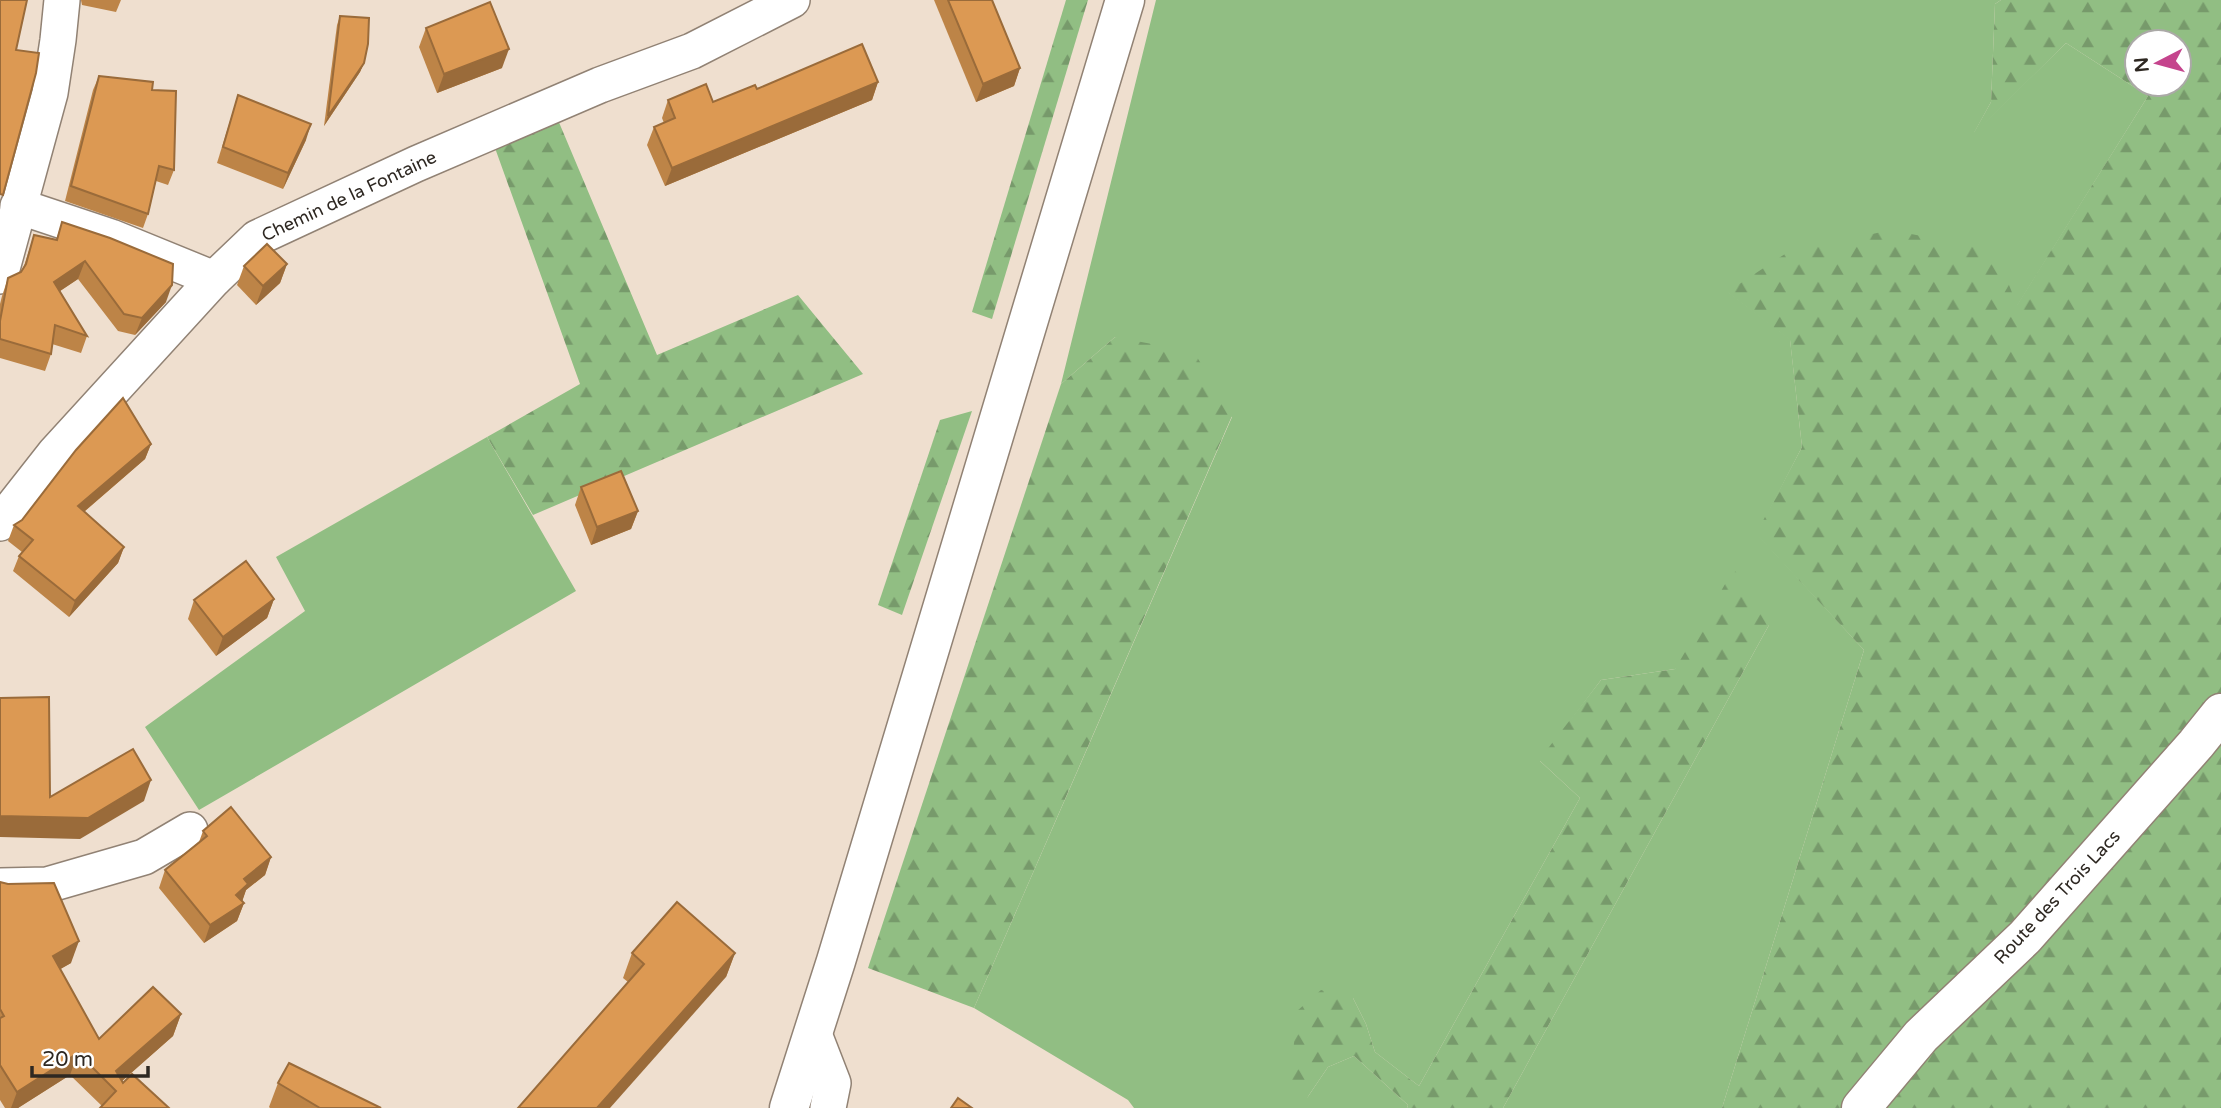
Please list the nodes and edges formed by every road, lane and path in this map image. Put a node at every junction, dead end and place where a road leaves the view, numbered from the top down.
1 (61, 0) edge
2 (792, 0) edge
3 (1125, 0) edge
4 (18, 206) junction
5 (0, 276) edge
6 (214, 279) junction
7 (0, 523) edge
8 (2221, 713) edge
9 (190, 831) dead end
10 (0, 886) edge
11 (814, 1034) junction
12 (789, 1108) edge
13 (828, 1108) edge
14 (1861, 1108) edge

1 - 4 street
2 - 6 street, Chemin de la Fontaine
3 - 11 street
4 - 5 street
4 - 6 street
6 - 7 street, Chemin de la Fontaine
8 - 14 street, Route des Trois Lacs
9 - 10 street
11 - 12 street
11 - 13 street

